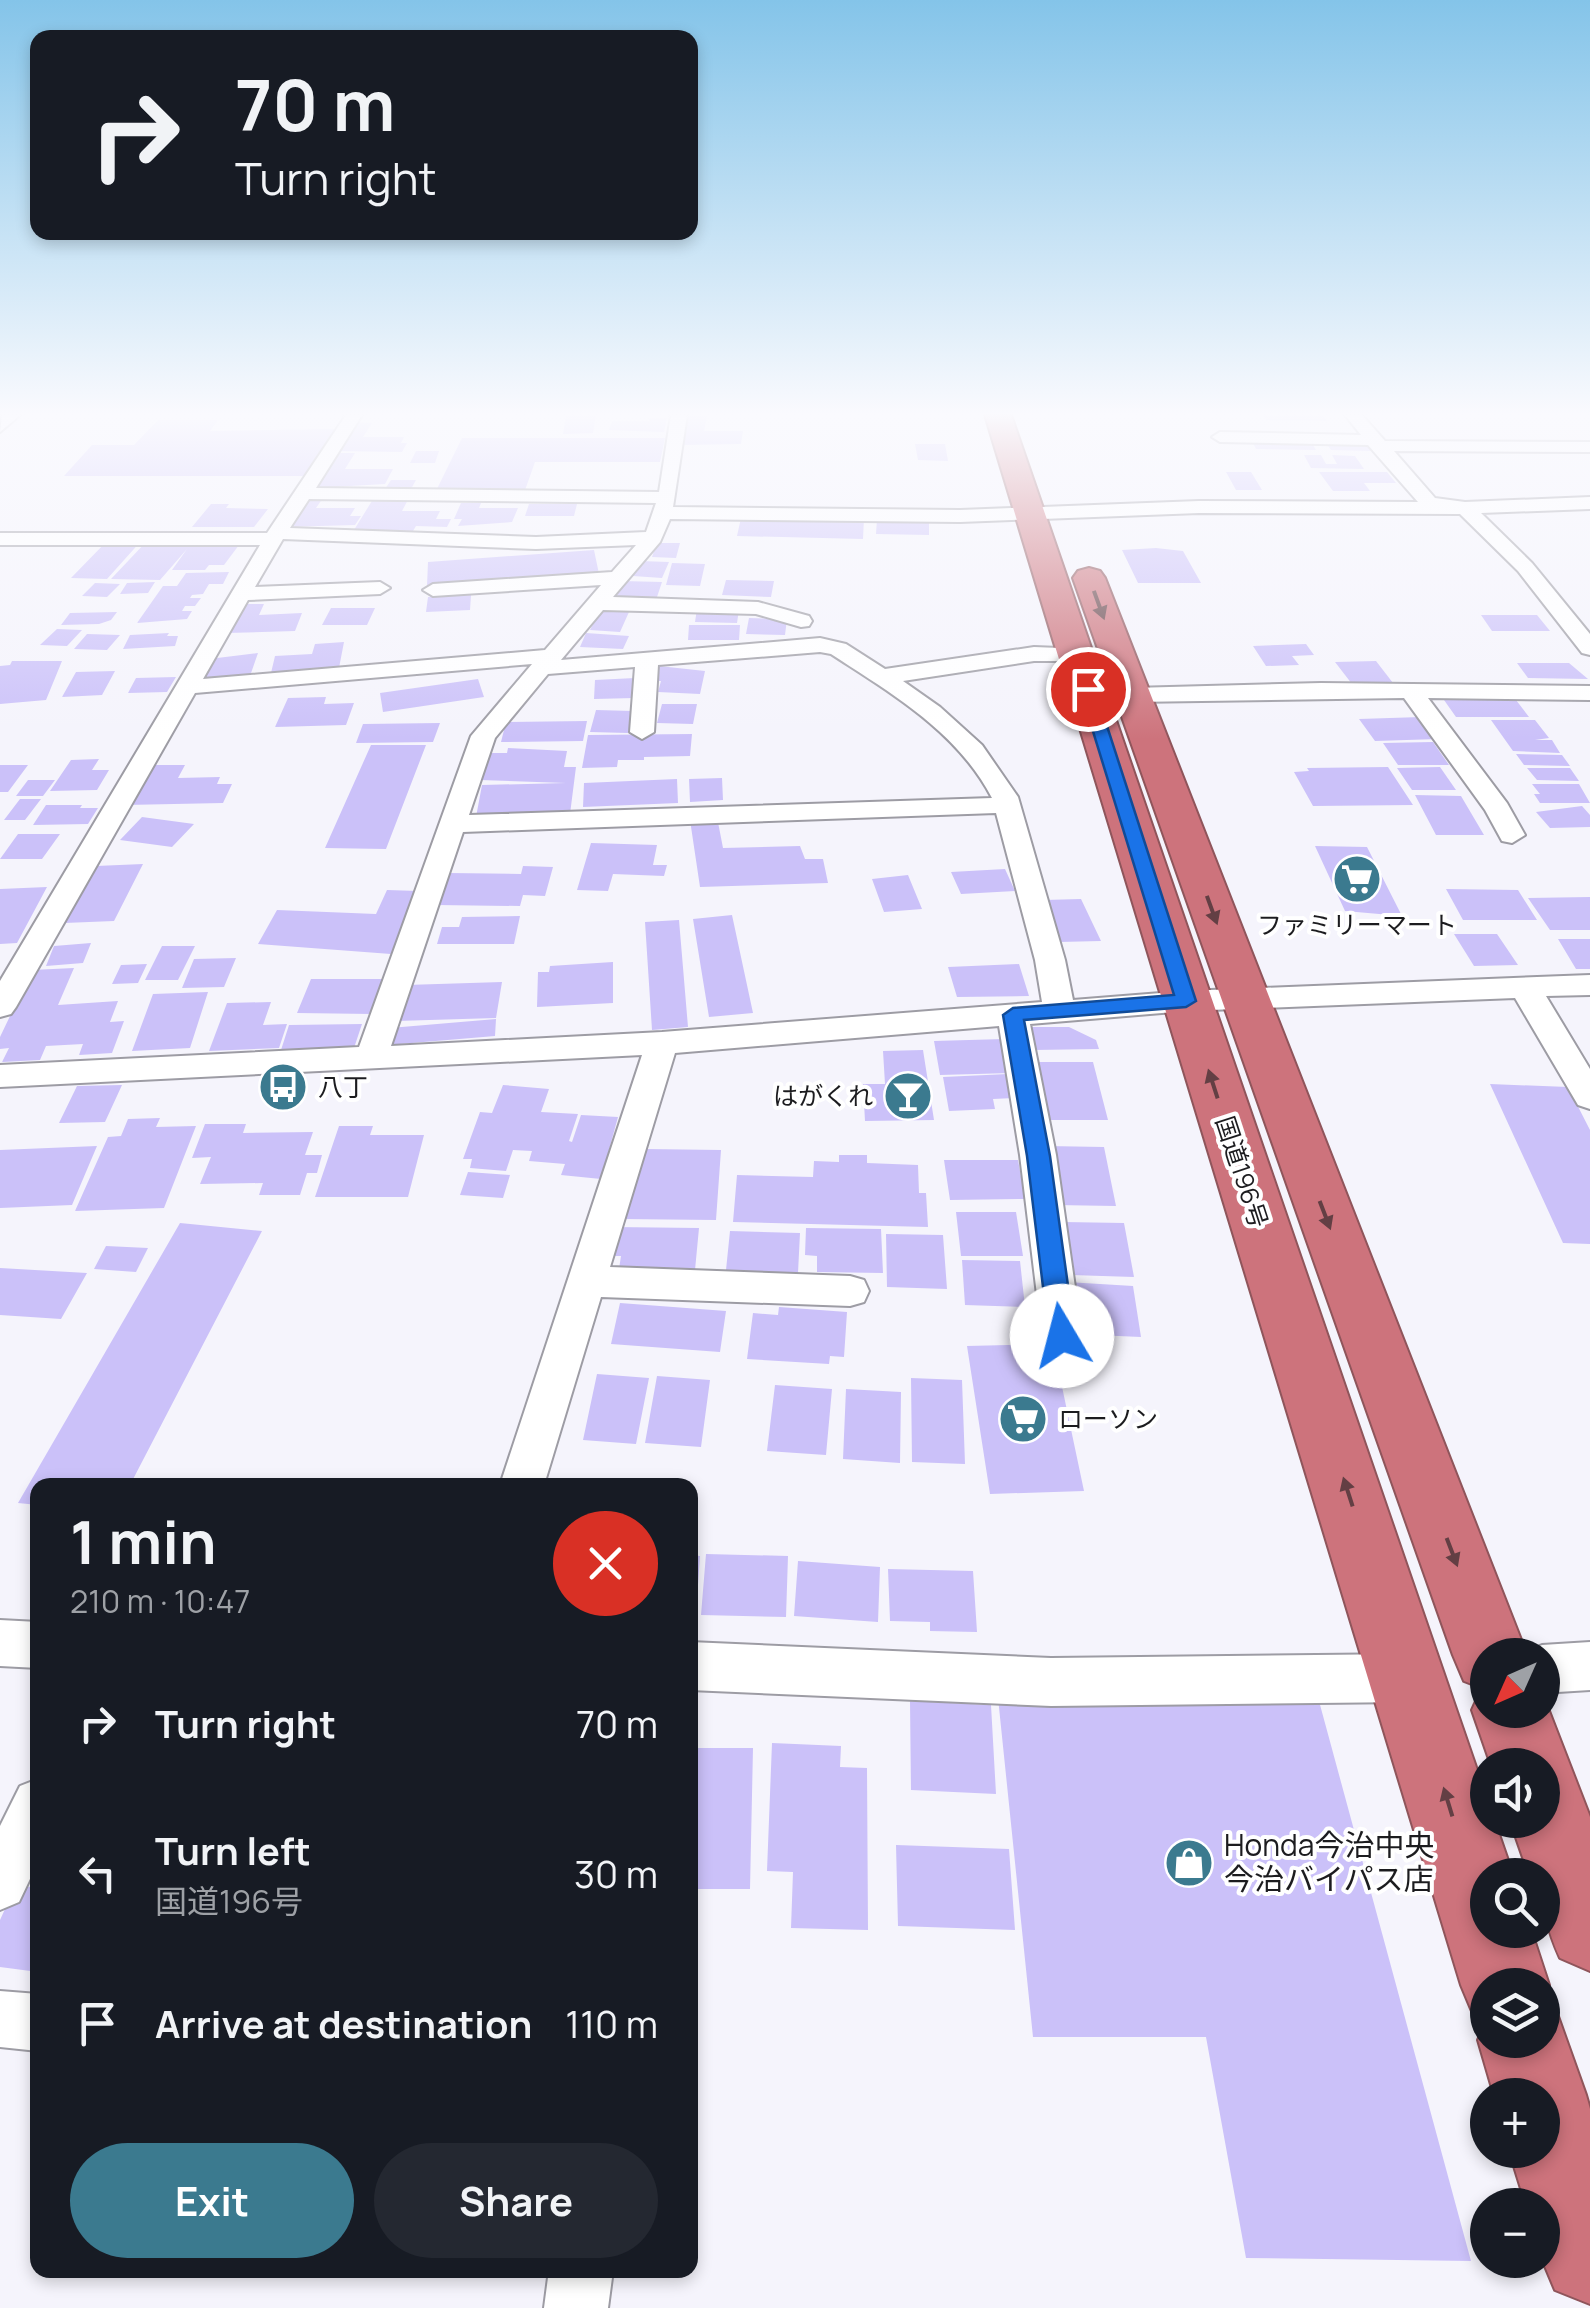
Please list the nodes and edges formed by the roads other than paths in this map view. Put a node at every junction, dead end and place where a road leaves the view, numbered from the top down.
1 (283, 523) edge
2 (658, 523) edge
3 (1051, 523) edge
4 (1053, 523) edge
5 (1479, 523) edge
6 (275, 536) junction
7 (653, 538) junction
8 (0, 539) edge
9 (618, 578) junction
10 (380, 588) dead end
11 (433, 590) dead end
12 (240, 594) junction
13 (597, 604) junction
14 (800, 622) dead end
15 (1590, 648) edge
16 (1076, 654) junction
17 (647, 659) junction
18 (547, 662) junction
19 (881, 677) junction
20 (187, 686) junction
21 (1410, 690) junction
22 (1590, 693) edge
23 (1132, 696) junction
24 (642, 732) dead end
25 (1007, 805) junction
26 (453, 824) junction
27 (1512, 835) dead end
28 (1590, 985) edge
29 (1525, 988) junction
30 (1244, 999) junction
31 (1186, 1001) junction
32 (0, 1007) edge
33 (1059, 1011) junction
34 (1013, 1015) junction
35 (662, 1043) junction
36 (372, 1056) junction
37 (0, 1076) edge
38 (1590, 1097) edge
39 (586, 1281) junction
40 (850, 1290) dead end
41 (1062, 1336) dead end
42 (524, 1478) edge
43 (1484, 1638) edge
44 (0, 1643) edge
45 (30, 1645) edge
46 (698, 1666) edge
47 (1590, 1666) edge
48 (1560, 1668) edge
49 (1409, 1678) junction
50 (30, 1820) edge
51 (1557, 1838) edge
52 (1470, 1872) edge
53 (0, 1882) edge
54 (1590, 1928) edge
55 (0, 2019) edge
56 (30, 2022) edge
57 (1560, 2161) edge
58 (1590, 2256) edge
59 (581, 2278) edge
60 (576, 2308) edge

1 - 6 street
2 - 7 street
3 - 16 highway, 国道196号
4 -> 23 highway, 国道196号
5 - 15 street
6 - 7 street
6 - 8 street
6 - 12 street
7 - 9 street
9 - 11 street
9 - 13 street
10 - 12 street
12 - 20 street
13 - 14 street
13 - 18 street
16 - 19 street
16 - 31 highway, 国道196号
17 - 18 street
17 - 19 street
17 - 24 street
18 - 20 street
18 - 26 street
19 - 25 street
20 - 32 street
21 - 22 street
21 - 23 street
21 - 27 street
23 -> 30 highway, 国道196号
25 - 26 street
25 - 33 street
26 - 36 street
28 - 29 street
29 - 30 street
29 - 38 street
30 - 31 street
30 -> 43 highway, 国道196号
31 - 33 street
49 -> 31 highway, 国道196号
33 - 34 street
34 - 35 street
34 - 41 street
35 - 36 street
35 - 39 street
36 - 37 street
39 - 40 street
39 - 42 street
44 - 45 street
46 - 49 street
47 - 48 street
52 -> 49 highway, 国道196号
50 - 53 street
51 - 54 highway
55 - 56 street
57 - 58 highway
59 - 60 street

